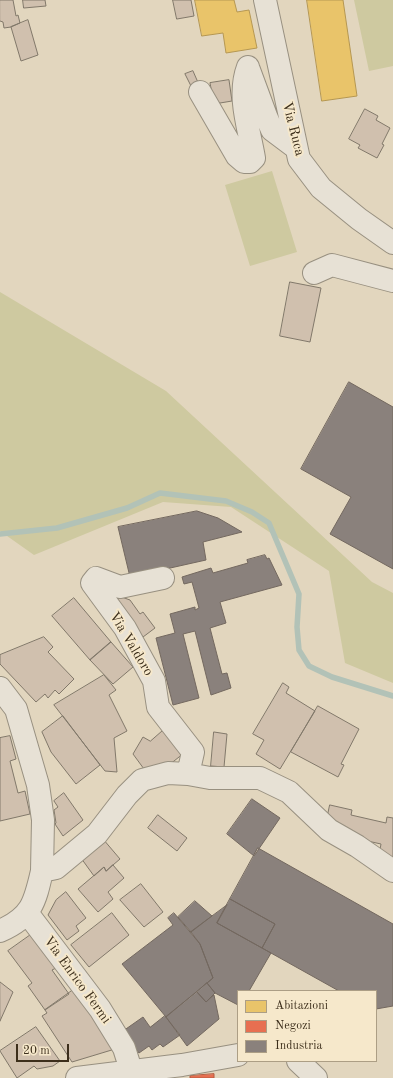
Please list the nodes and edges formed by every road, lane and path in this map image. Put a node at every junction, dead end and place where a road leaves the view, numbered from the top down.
1 (265, 0) edge
2 (200, 92) dead end
3 (224, 108) dead end
4 (231, 145) junction
5 (296, 148) junction
6 (393, 242) edge
7 (314, 273) dead end
8 (393, 281) edge
9 (163, 578) dead end
10 (0, 688) edge
11 (188, 774) junction
12 (42, 871) junction
13 (393, 871) edge
14 (28, 914) junction
15 (0, 931) edge
16 (237, 1055) edge
17 (299, 1062) edge
18 (131, 1070) junction
19 (183, 1071) edge
20 (77, 1078) edge
21 (316, 1078) edge

1 - 5 street, Via Ruca
2 - 4 street
3 - 4 street
4 - 5 street
5 - 6 street, Via Ruca
7 - 8 street
9 - 11 street, Via Valdoro
10 - 12 street
11 - 12 street
11 - 13 street
12 - 14 street
14 - 15 street
14 - 18 street, Via Enrico Fermi
16 - 19 street
17 - 21 street
18 - 19 street
18 - 20 street

